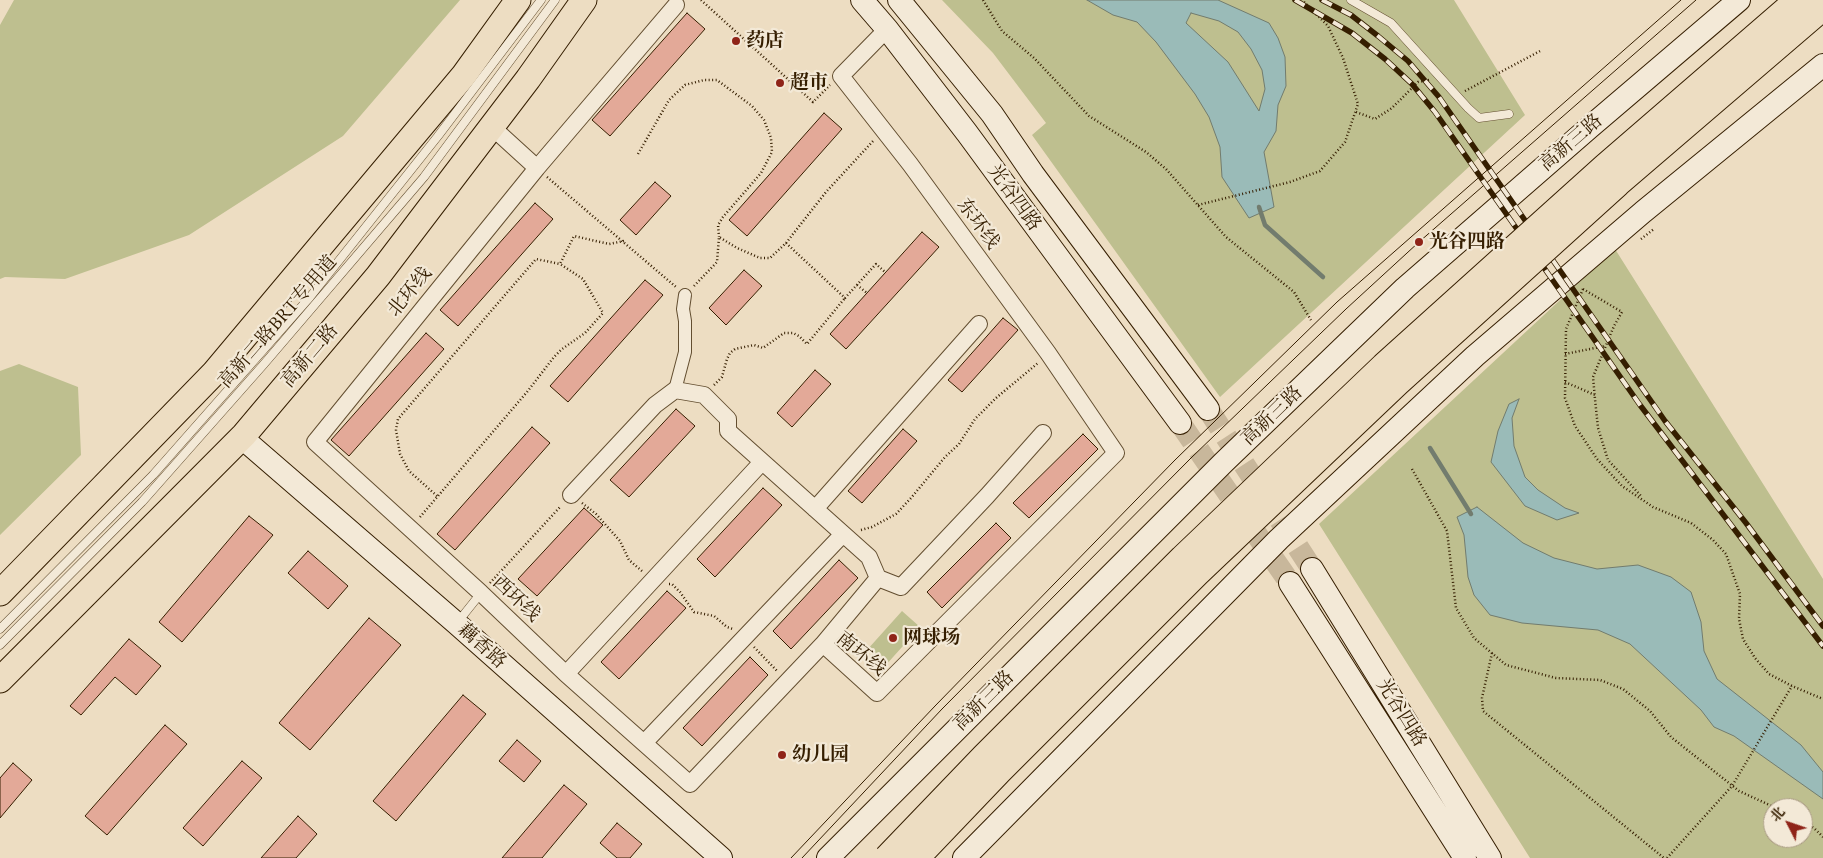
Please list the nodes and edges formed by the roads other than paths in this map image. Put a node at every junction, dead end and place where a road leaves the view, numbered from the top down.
1 (518, 0) edge
2 (541, 0) edge
3 (555, 0) edge
4 (584, 0) edge
5 (862, 0) edge
6 (899, 0) edge
7 (1351, 0) edge
8 (1740, 0) edge
9 (1798, 0) edge
10 (676, 5) dead end
11 (1823, 7) edge
12 (888, 30) junction
13 (1823, 65) edge
14 (1509, 114) dead end
15 (492, 127) junction
16 (537, 168) junction
17 (685, 295) road end
18 (979, 324) dead end
19 (676, 390) junction
20 (1208, 409) tunnel mouth
21 (1180, 423) tunnel mouth
22 (1043, 433) dead end
23 (241, 437) junction
24 (315, 442) joint
25 (1116, 453) joint
26 (762, 462) junction
27 (572, 495) road end
28 (815, 509) junction
29 (842, 534) junction
30 (1312, 569) tunnel mouth
31 (878, 578) junction
32 (1290, 583) tunnel mouth
33 (0, 593) edge
34 (481, 593) junction
35 (456, 623) junction
36 (0, 629) edge
37 (823, 644) junction
38 (0, 645) edge
39 (566, 674) junction
40 (0, 680) edge
41 (644, 743) junction
42 (690, 784) joint
43 (721, 858) edge
44 (828, 858) edge
45 (887, 858) edge
46 (916, 858) edge
47 (964, 858) edge
48 (1465, 858) edge
49 (1490, 858) edge

1 - 33 main road
2 - 36 lane, 高新二路BRT专用道
3 - 38 lane, 高新二路BRT专用道
4 - 15 main road, 高新二路
5 - 12 main road, 光谷四路
6 - 20 main road, 光谷四路
7 - 14 lane
8 - 44 main road, 高新三路
9 - 45 highway, bridge
10 - 16 street, 北环线
11 - 46 highway, bridge
12 - 21 main road, 光谷四路
12 - 25 street, 东环线
13 - 47 main road
15 - 16 street
15 - 23 main road, 高新二路
16 - 24 street, 北环线
17 - 19 street
18 - 28 street
19 - 26 street
19 - 27 street
22 - 31 street
23 - 35 main road, 藕香路
23 - 40 main road, 高新二路
24 - 34 street, 西环线
25 - 37 street, 南环线
26 - 28 street
26 - 39 street
28 - 29 street
29 - 31 street
29 - 41 street
30 - 49 main road, 光谷四路
31 - 37 street
32 - 48 main road, 光谷四路
34 - 35 lane
34 - 39 street, 西环线
35 - 43 main road, 藕香路
37 - 42 street, 南环线
39 - 41 street, 西环线
41 - 42 street, 西环线

